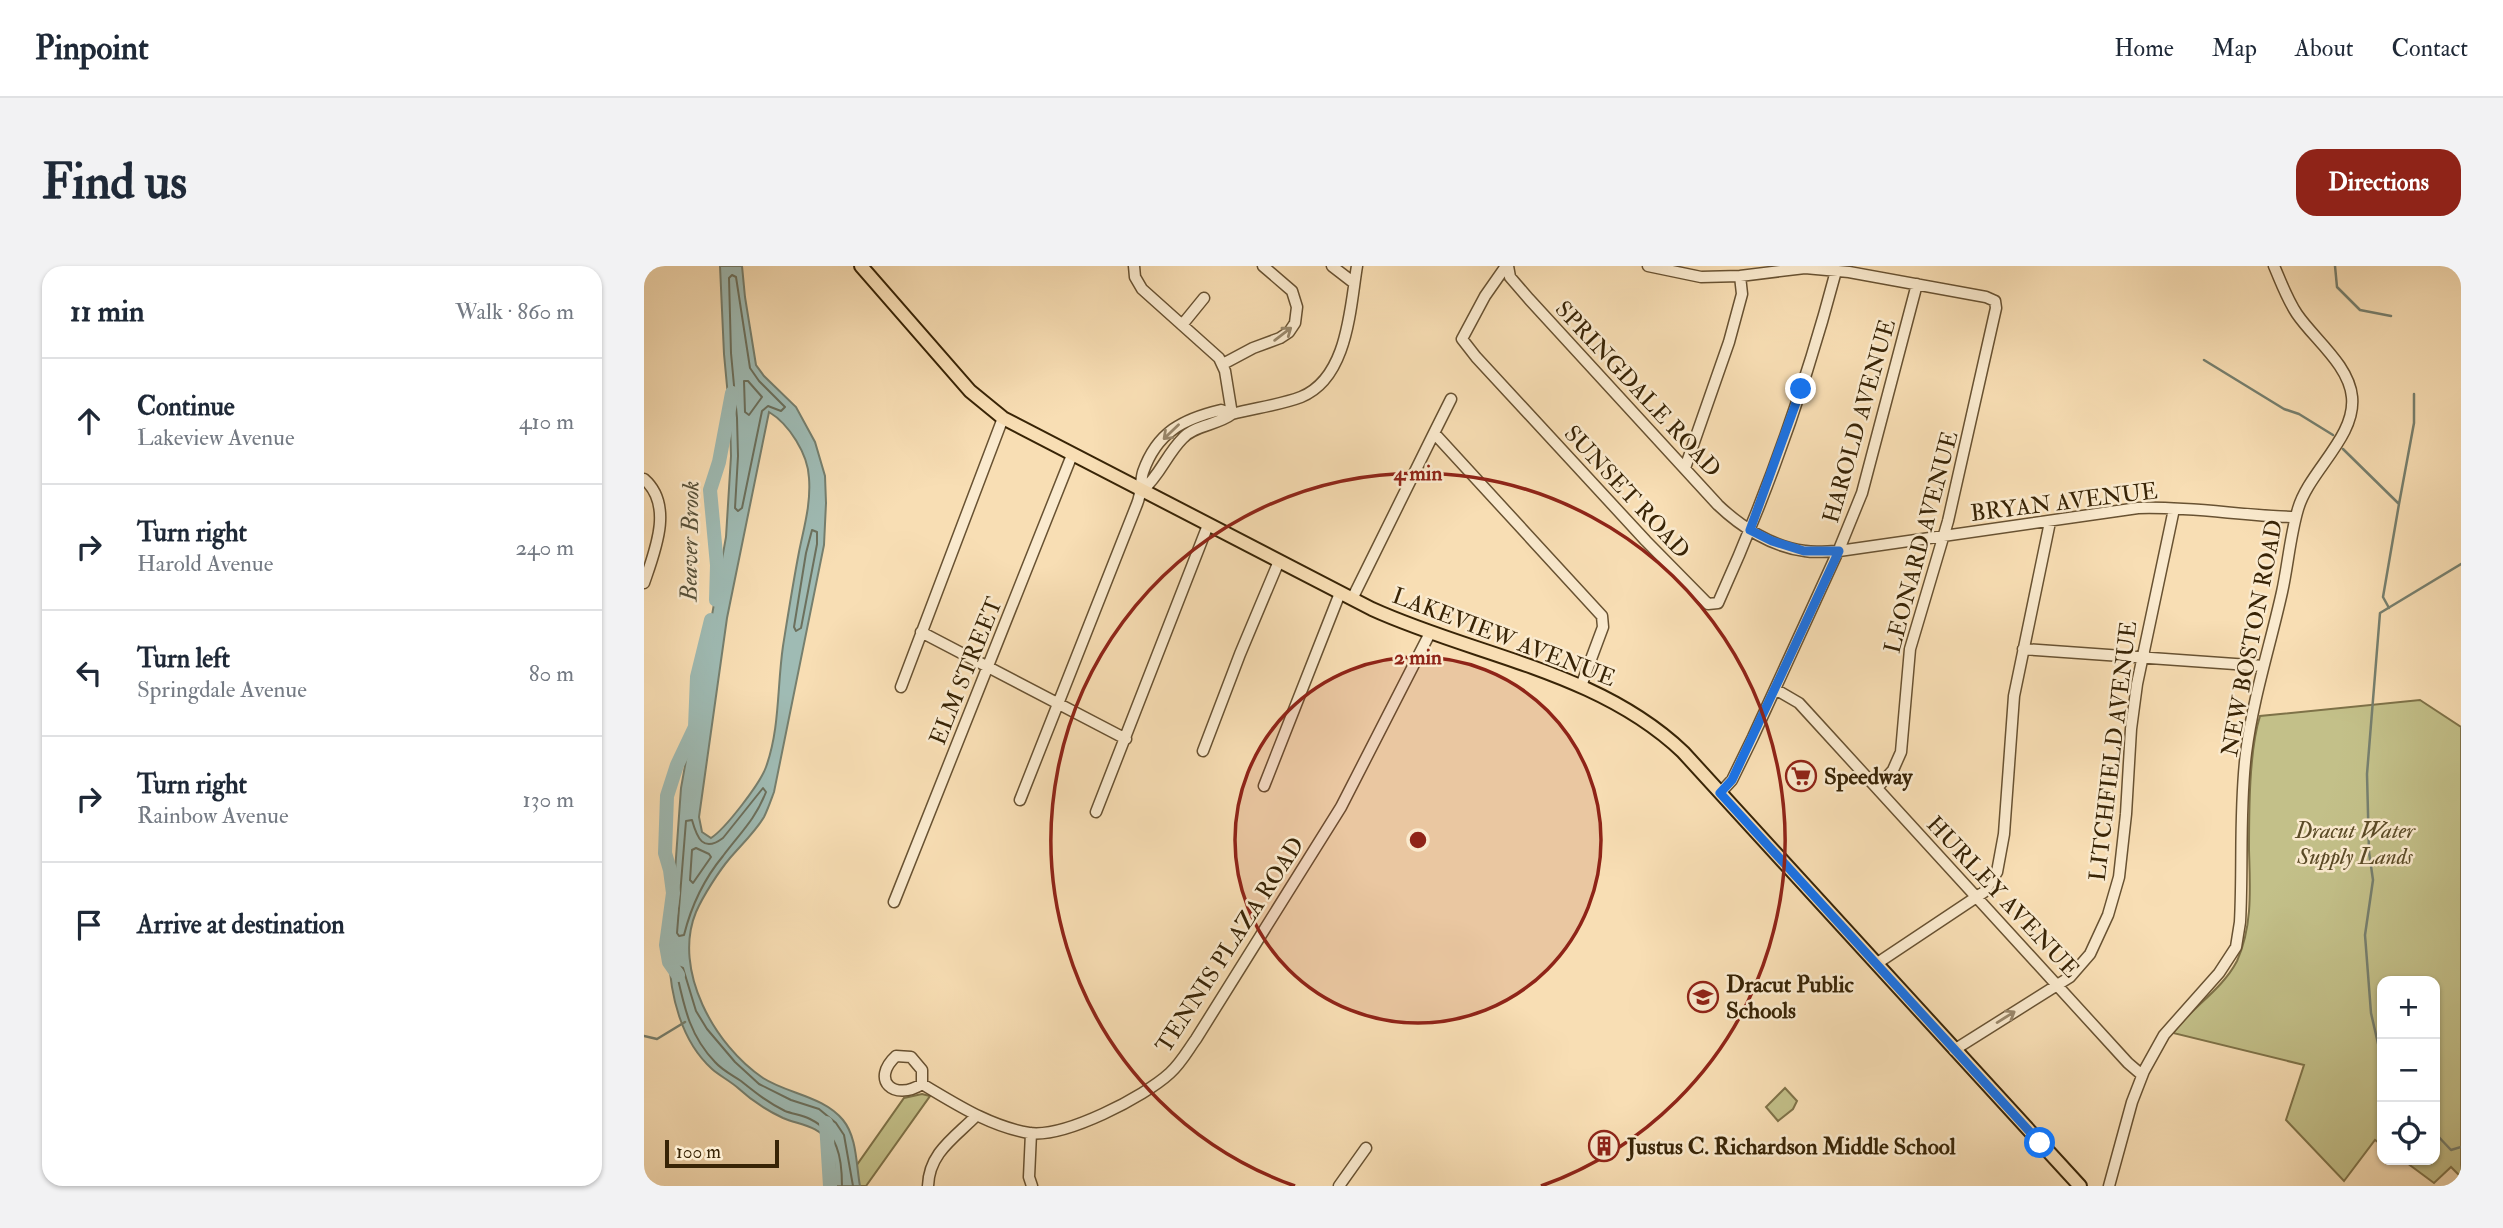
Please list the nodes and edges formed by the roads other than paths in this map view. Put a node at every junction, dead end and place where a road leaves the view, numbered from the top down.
1 (862, 266) edge
2 (1134, 266) edge
3 (1263, 266) edge
4 (1332, 266) edge
5 (1357, 266) edge
6 (1507, 266) edge
7 (1648, 266) edge
8 (2274, 266) edge
9 (1836, 271) junction
10 (1740, 276) junction
11 (1354, 283) junction
12 (1917, 284) junction
13 (1204, 298) dead end
14 (1182, 325) junction
15 (1223, 364) junction
16 (1451, 399) dead end
17 (1232, 414) junction
18 (1003, 418) junction
19 (1434, 433) junction
20 (1072, 454) junction
21 (1685, 468) junction
22 (644, 479) edge
23 (1142, 491) junction
24 (2174, 509) junction
25 (2295, 517) junction
26 (2050, 522) junction
27 (1208, 525) junction
28 (1750, 530) junction
29 (1944, 536) junction
30 (1839, 551) junction
31 (1279, 561) junction
32 (644, 583) edge
33 (1346, 596) junction
34 (921, 632) junction
35 (1430, 633) junction
36 (2023, 649) junction
37 (2142, 658) junction
38 (2263, 666) junction
39 (988, 668) junction
40 (1581, 686) junction
41 (901, 687) dead end
42 (1775, 689) junction
43 (1058, 703) junction
44 (1126, 739) junction
45 (1203, 751) dead end
46 (1264, 786) dead end
47 (1877, 788) junction
48 (1720, 793) junction
49 (1020, 800) dead end
50 (1096, 812) dead end
51 (1977, 897) junction
52 (894, 902) dead end
53 (1876, 964) junction
54 (2058, 984) junction
55 (1954, 1050) junction
56 (2143, 1075) junction
57 (922, 1084) dead end
58 (976, 1116) junction
59 (1031, 1133) junction
60 (1366, 1147) dead end
61 (928, 1186) edge
62 (1032, 1186) edge
63 (1339, 1186) edge
64 (2080, 1186) edge
65 (2109, 1186) edge

1 - 18 main road, LAKEVIEW AVENUE
2 - 14 street
15 -> 3 street
4 - 11 street
5 - 11 street
6 - 21 street, SPRINGDALE ROAD
6 - 28 street, SUNSET ROAD
7 - 10 street
8 - 25 street, NEW BOSTON ROAD
9 - 10 street
9 - 12 street
9 - 28 street
10 - 21 street
11 - 17 street
12 - 29 street, LEONARD AVENUE
12 - 30 street, HAROLD AVENUE
13 - 14 street
14 - 15 street
15 - 17 street
16 - 19 street
17 - 23 street
17 -> 23 street
18 - 20 main road, LAKEVIEW AVENUE
18 - 34 street
19 - 33 street
19 - 40 street
20 - 23 main road, LAKEVIEW AVENUE
20 - 39 street, ELM STREET
21 - 28 street, SPRINGDALE ROAD
22 - 32 street
23 - 27 main road, LAKEVIEW AVENUE
23 - 43 street
24 - 25 street, BRYAN AVENUE
24 - 26 street, BRYAN AVENUE
24 - 37 street, LITCHFIELD AVENUE
25 - 38 street, NEW BOSTON ROAD
26 - 29 street, BRYAN AVENUE
26 - 36 street
27 - 31 main road, LAKEVIEW AVENUE
27 - 44 street
28 - 30 street, SPRINGDALE ROAD
29 - 30 street, BRYAN AVENUE
29 - 47 street, LEONARD AVENUE
30 - 42 street, HAROLD AVENUE
31 - 33 main road, LAKEVIEW AVENUE
31 - 45 street
33 - 35 main road, LAKEVIEW AVENUE
33 - 46 street
34 - 39 street
34 - 41 street
35 - 40 main road, LAKEVIEW AVENUE
35 - 59 street, TENNIS PLAZA ROAD
36 - 37 street
36 - 51 street
37 - 38 street
37 - 54 street, LITCHFIELD AVENUE
38 - 56 street, NEW BOSTON ROAD
39 - 43 street
39 - 52 street, ELM STREET
40 - 48 main road, LAKEVIEW AVENUE
42 - 47 street, HURLEY AVENUE
42 - 48 street, HAROLD AVENUE
43 - 44 street
43 - 49 street
44 - 50 street
47 - 51 street, HURLEY AVENUE
48 - 53 main road, LAKEVIEW AVENUE
51 - 53 street
51 - 54 street, HURLEY AVENUE
53 - 55 main road, LAKEVIEW AVENUE
55 -> 54 street, LITCHFIELD AVENUE
54 - 56 street, HURLEY AVENUE
55 - 64 main road, LAKEVIEW AVENUE
56 - 65 street, NEW BOSTON ROAD
57 - 58 street, TENNIS PLAZA ROAD
58 - 59 street, TENNIS PLAZA ROAD
58 - 61 street
59 - 62 street
60 - 63 street

